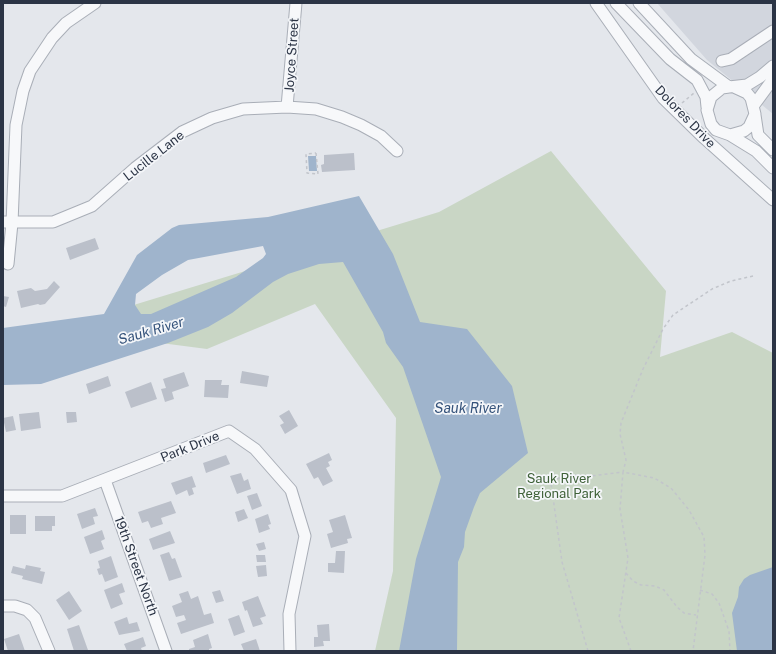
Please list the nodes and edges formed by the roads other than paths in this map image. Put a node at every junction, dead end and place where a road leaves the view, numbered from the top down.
1 (95, 3) edge
2 (296, 3) edge
3 (596, 3) edge
4 (616, 3) edge
5 (639, 3) edge
6 (773, 32) edge
7 (722, 61) dead end
8 (773, 66) edge
9 (773, 79) edge
10 (732, 87) junction
11 (288, 107) junction
12 (707, 110) junction
13 (754, 110) junction
14 (730, 135) junction
15 (773, 150) edge
16 (397, 151) dead end
17 (773, 168) edge
18 (773, 200) edge
19 (7, 222) edge
20 (8, 264) dead end
21 (105, 480) junction
22 (3, 496) edge
23 (3, 606) edge
24 (48, 651) edge
25 (166, 651) edge
26 (290, 651) edge

1 - 19 street
2 - 11 street, Joyce Street
3 - 18 street, Dolores Drive
4 - 12 street
5 - 10 street
6 - 7 street
8 - 10 street
9 - 13 street
10 - 12 street
10 - 13 street
11 - 16 street, Lucille Lane
11 - 19 street, Lucille Lane
12 - 14 street
13 - 14 street
13 - 15 street
14 - 17 street
19 - 20 street
21 - 22 street, Park Drive
21 - 25 street, 19th Street North
21 - 26 street, Park Drive
23 - 24 street

